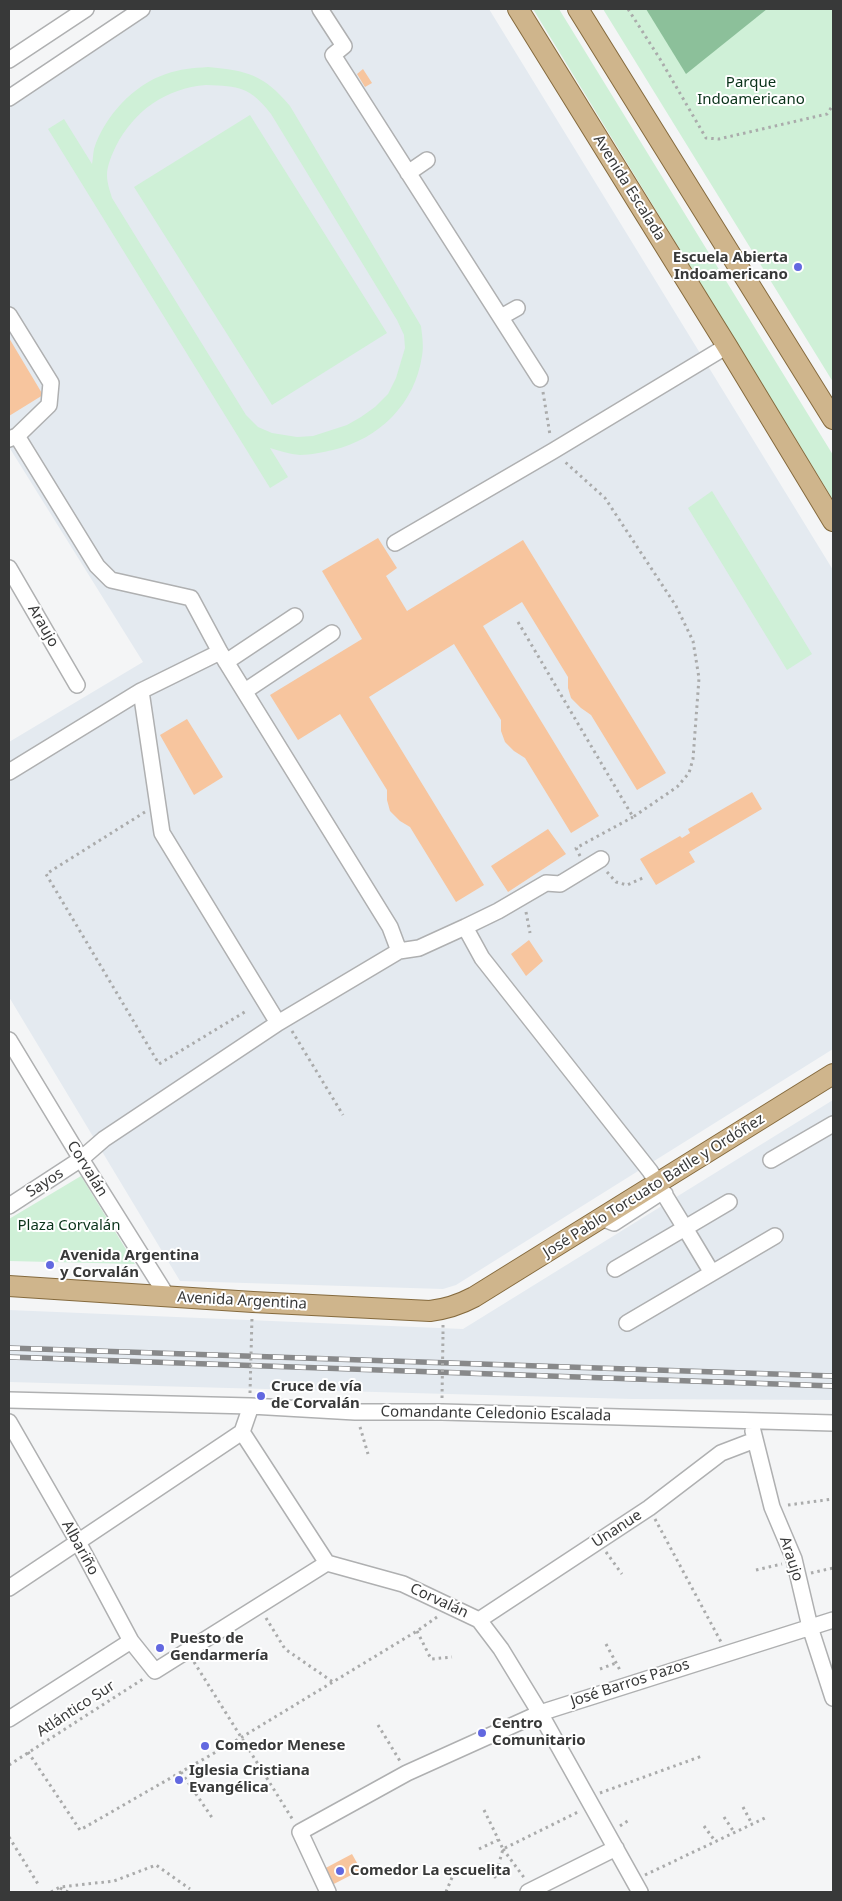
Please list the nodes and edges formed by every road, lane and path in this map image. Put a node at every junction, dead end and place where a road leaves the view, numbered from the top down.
1 (86, 9) edge
2 (142, 9) edge
3 (320, 9) edge
4 (518, 9) edge
5 (578, 9) edge
6 (628, 9) edge
7 (9, 60) edge
8 (9, 98) edge
9 (833, 105) edge
10 (427, 160) dead end
11 (408, 173) junction
12 (517, 308) dead end
13 (9, 315) edge
14 (501, 317) junction
15 (727, 346) junction
16 (540, 378) joint
17 (833, 419) edge
18 (13, 437) edge
19 (553, 451) junction
20 (833, 521) edge
21 (395, 543) dead end
22 (9, 568) edge
23 (295, 616) dead end
24 (518, 622) dead end
25 (332, 633) dead end
26 (224, 657) junction
27 (77, 685) dead end
28 (245, 691) junction
29 (141, 692) junction
30 (9, 772) edge
31 (158, 804) junction
32 (633, 816) junction
33 (601, 859) joint
34 (587, 868) junction
35 (645, 877) dead end
36 (521, 898) junction
37 (465, 927) junction
38 (530, 932) dead end
39 (399, 951) junction
40 (248, 1010) dead end
41 (278, 1023) junction
42 (9, 1040) edge
43 (833, 1074) edge
44 (343, 1115) dead end
45 (833, 1124) edge
46 (81, 1159) junction
47 (771, 1160) dead end
48 (662, 1189) junction
49 (729, 1202) dead end
50 (9, 1206) edge
51 (685, 1228) junction
52 (775, 1236) dead end
53 (615, 1270) dead end
54 (712, 1273) junction
55 (9, 1286) edge
56 (167, 1296) junction
57 (474, 1298) joint
58 (252, 1317) dead end
59 (628, 1324) dead end
60 (443, 1335) dead end
61 (442, 1398) dead end
62 (251, 1399) junction
63 (9, 1400) edge
64 (355, 1412) junction
65 (751, 1420) junction
66 (9, 1422) edge
67 (833, 1423) edge
68 (242, 1432) junction
69 (755, 1440) junction
70 (368, 1454) dead end
71 (833, 1499) edge
72 (772, 1507) junction
73 (649, 1508) junction
74 (78, 1542) junction
75 (598, 1542) junction
76 (794, 1561) junction
77 (327, 1563) junction
78 (833, 1568) edge
79 (756, 1570) dead end
80 (622, 1574) dead end
81 (798, 1576) junction
82 (9, 1588) edge
83 (258, 1606) junction
84 (452, 1606) junction
85 (479, 1620) junction
86 (833, 1620) edge
87 (810, 1626) junction
88 (417, 1631) junction
89 (132, 1641) junction
90 (606, 1644) dead end
91 (186, 1651) junction
92 (727, 1652) junction
93 (452, 1657) dead end
94 (616, 1663) junction
95 (600, 1669) dead end
96 (154, 1671) junction
97 (333, 1682) junction
98 (627, 1684) junction
99 (833, 1698) edge
100 (540, 1712) junction
101 (9, 1719) edge
102 (378, 1725) dead end
103 (242, 1737) junction
104 (28, 1752) junction
105 (702, 1756) dead end
106 (9, 1765) edge
107 (180, 1772) junction
108 (407, 1773) junction
109 (590, 1801) junction
110 (743, 1807) dead end
111 (484, 1810) dead end
112 (724, 1817) dead end
113 (765, 1818) dead end
114 (213, 1819) dead end
115 (752, 1824) junction
116 (704, 1826) dead end
117 (300, 1832) junction
118 (734, 1832) junction
119 (9, 1837) edge
120 (498, 1840) junction
121 (715, 1840) junction
122 (616, 1848) junction
123 (478, 1849) dead end
124 (503, 1849) junction
125 (38, 1884) dead end
126 (637, 1886) edge
127 (60, 1887) junction
128 (190, 1889) dead end
129 (530, 1891) edge
130 (50, 1892) edge
131 (68, 1892) edge
132 (328, 1892) edge
133 (446, 1892) edge

1 - 7 street
2 - 8 street
3 - 11 street
4 - 15 main road, Avenida Escalada
5 - 17 main road
6 - 9 path
10 - 11 street
11 - 14 street
12 - 14 street
13 - 18 street
14 - 16 street
15 - 19 street
15 - 20 main road, Avenida Escalada
16 - 19 path
18 - 26 street
19 - 21 street
19 - 32 path
22 - 27 street, Araujo
23 - 26 street
24 - 32 path
25 - 28 street
26 - 28 street
26 - 29 street
28 - 39 street
29 - 30 street
29 - 31 street
31 - 40 path
31 - 41 street
32 - 34 path
33 - 34 street, Sayos
33 - 35 path
34 - 36 street, Sayos
36 - 37 street, Sayos
36 - 38 path
37 - 39 street, Sayos
37 - 48 street
39 - 41 street, Sayos
41 - 44 path
41 - 46 street, Sayos
42 - 46 street, Corvalán
43 - 48 main road, José Pablo Torcuato Batlle y Ordóñez
45 - 47 street
46 - 50 street, Sayos
46 - 56 street, Corvalán
48 - 51 street
48 - 57 main road, José Pablo Torcuato Batlle y Ordóñez
49 - 51 street
51 - 53 street
51 - 54 street
52 - 54 street
54 - 59 street
55 - 56 main road, Avenida Argentina
56 - 57 main road, Avenida Argentina
58 - 62 path, bridge
60 - 61 path, bridge
62 - 63 street, Comandante Celedonio Escalada
62 - 64 street, Comandante Celedonio Escalada
62 - 68 street
64 - 65 street, Comandante Celedonio Escalada
64 - 70 path
65 - 67 street, Comandante Celedonio Escalada
65 - 69 street, Araujo
66 - 74 street, Albariño
68 - 74 street
68 - 77 street
69 - 72 street, Araujo
69 - 73 street, Unanue
71 - 72 path
72 - 76 street, Araujo
73 - 75 street, Unanue
73 - 92 path
74 - 82 street
74 - 89 street, Albariño
75 - 80 path
75 - 85 street, Unanue
76 - 79 path
76 - 81 street, Araujo
77 - 83 street
77 - 84 street, Corvalán
78 - 81 path
81 - 87 street, Araujo
83 - 91 street
83 - 97 path
84 - 85 street, Corvalán
84 - 88 path
85 - 100 street, Corvalán
86 - 87 street, José Barros Pazos
87 - 92 street, José Barros Pazos
87 - 99 street, Araujo
88 - 93 path
88 - 97 path
89 - 96 street, Albariño
89 - 101 street
90 - 94 path
91 - 96 street
91 - 103 path
92 - 98 street, José Barros Pazos
94 - 95 path
94 - 98 path
96 - 104 path, Atlántico Sur
97 - 103 path
98 - 100 street, José Barros Pazos
100 - 108 street, José Barros Pazos
100 - 109 street, Corvalán
102 - 108 path
103 - 107 path
103 - 117 path
104 - 106 path, Atlántico Sur
104 - 107 path
105 - 109 path
107 - 114 path
108 - 117 street, José Barros Pazos
109 - 122 street, Corvalán
109 - 124 path
110 - 115 path
111 - 120 path
112 - 118 path
113 - 115 path
115 - 118 path
116 - 121 path
117 - 132 street
118 - 121 path
119 - 125 path
120 - 123 path
120 - 124 path
121 - 126 path
122 - 126 street, Corvalán
122 - 129 street
124 - 129 path
124 - 133 path
127 - 128 path
127 - 130 path
127 - 131 path

